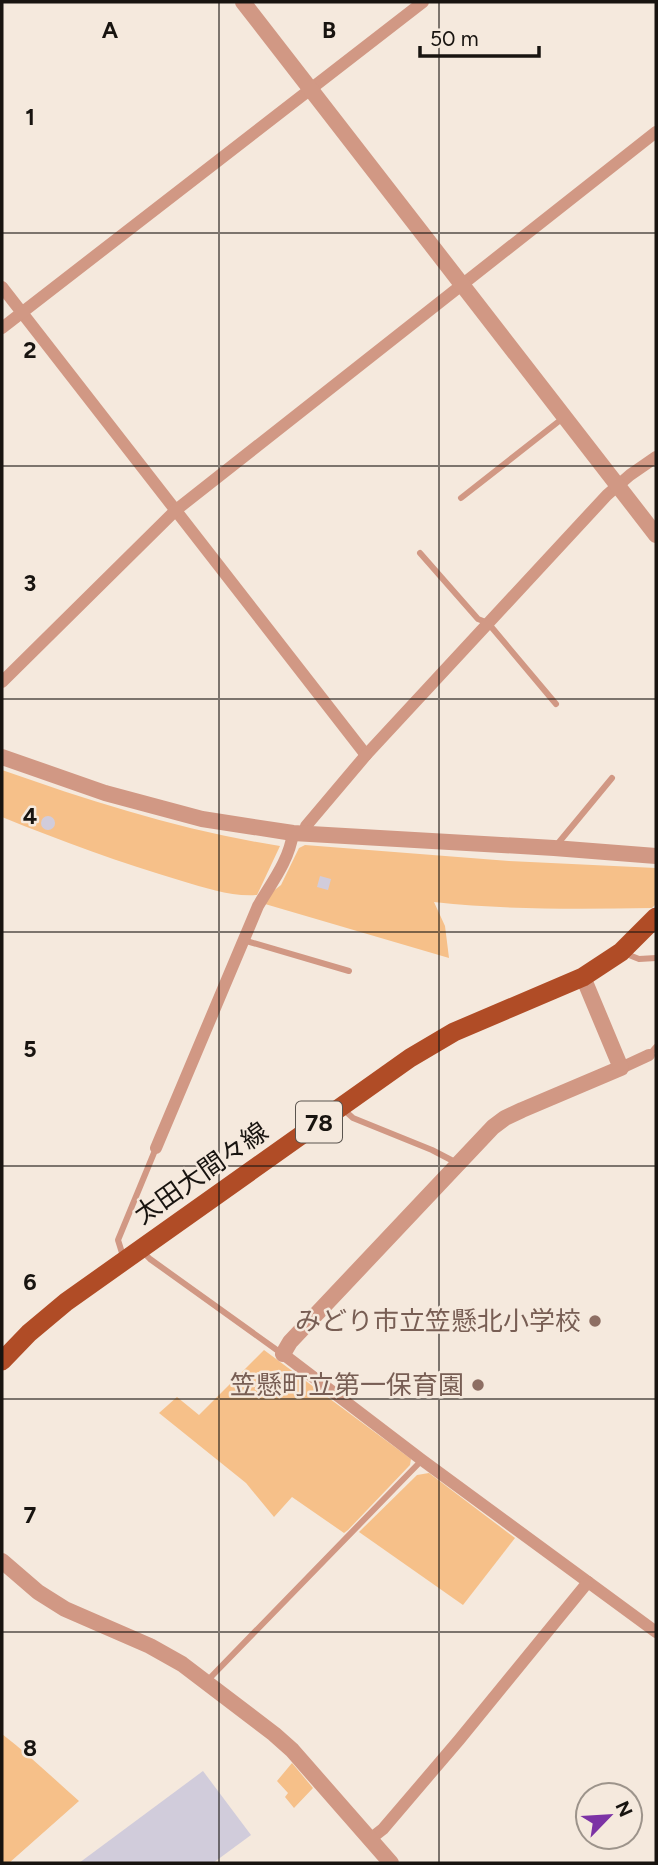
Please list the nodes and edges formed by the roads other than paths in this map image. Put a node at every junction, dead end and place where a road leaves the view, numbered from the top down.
1 (243, 2) edge
2 (424, 2) edge
3 (309, 89) junction
4 (656, 132) edge
5 (463, 284) junction
6 (2, 287) edge
7 (22, 312) junction
8 (2, 328) edge
9 (565, 417) junction
10 (656, 457) edge
11 (618, 486) junction
12 (461, 498) dead end
13 (176, 510) junction
14 (656, 535) edge
15 (420, 553) dead end
16 (488, 624) junction
17 (2, 682) edge
18 (556, 704) dead end
19 (366, 755) junction
20 (2, 757) edge
21 (612, 778) dead end
22 (299, 833) junction
23 (554, 848) junction
24 (656, 856) edge
25 (656, 918) edge
26 (243, 940) junction
27 (621, 951) junction
28 (656, 958) edge
29 (349, 971) dead end
30 (583, 977) junction
31 (653, 1051) edge
32 (621, 1068) junction
33 (341, 1106) junction
34 (156, 1148) joint
35 (457, 1163) junction
36 (133, 1254) junction
37 (283, 1354) junction
38 (2, 1361) edge
39 (422, 1460) junction
40 (2, 1561) edge
41 (588, 1582) junction
42 (656, 1632) edge
43 (206, 1682) junction
44 (369, 1840) junction
45 (391, 1863) edge

1 - 3 street
2 - 3 street
3 - 5 street
3 - 7 street
4 - 5 street
5 - 9 street
5 - 13 street
6 - 7 street
7 - 8 street
7 - 13 street
9 - 11 street
9 - 12 lane
10 - 11 street
11 - 14 street
11 - 16 street
13 - 17 street
13 - 19 street
15 - 16 lane
16 - 18 lane
16 - 19 street
19 - 22 street
20 - 22 street
21 - 23 lane
22 - 23 street
22 - 26 street
23 - 24 street
25 - 27 main road, 太田大間々線 / 78
26 - 29 lane
26 - 34 street
27 - 28 lane
27 - 30 main road, 太田大間々線 / 78
30 - 32 street
30 - 33 main road, 太田大間々線 / 78
31 - 32 street
32 - 35 street
33 - 35 lane
33 - 36 main road, 太田大間々線 / 78
34 - 36 lane
35 - 37 street
36 - 37 lane
36 - 38 main road, 太田大間々線 / 78
37 - 39 street
39 - 41 street
39 - 43 lane
40 - 43 street
41 - 42 street
41 - 44 street
43 - 44 street
44 - 45 street

